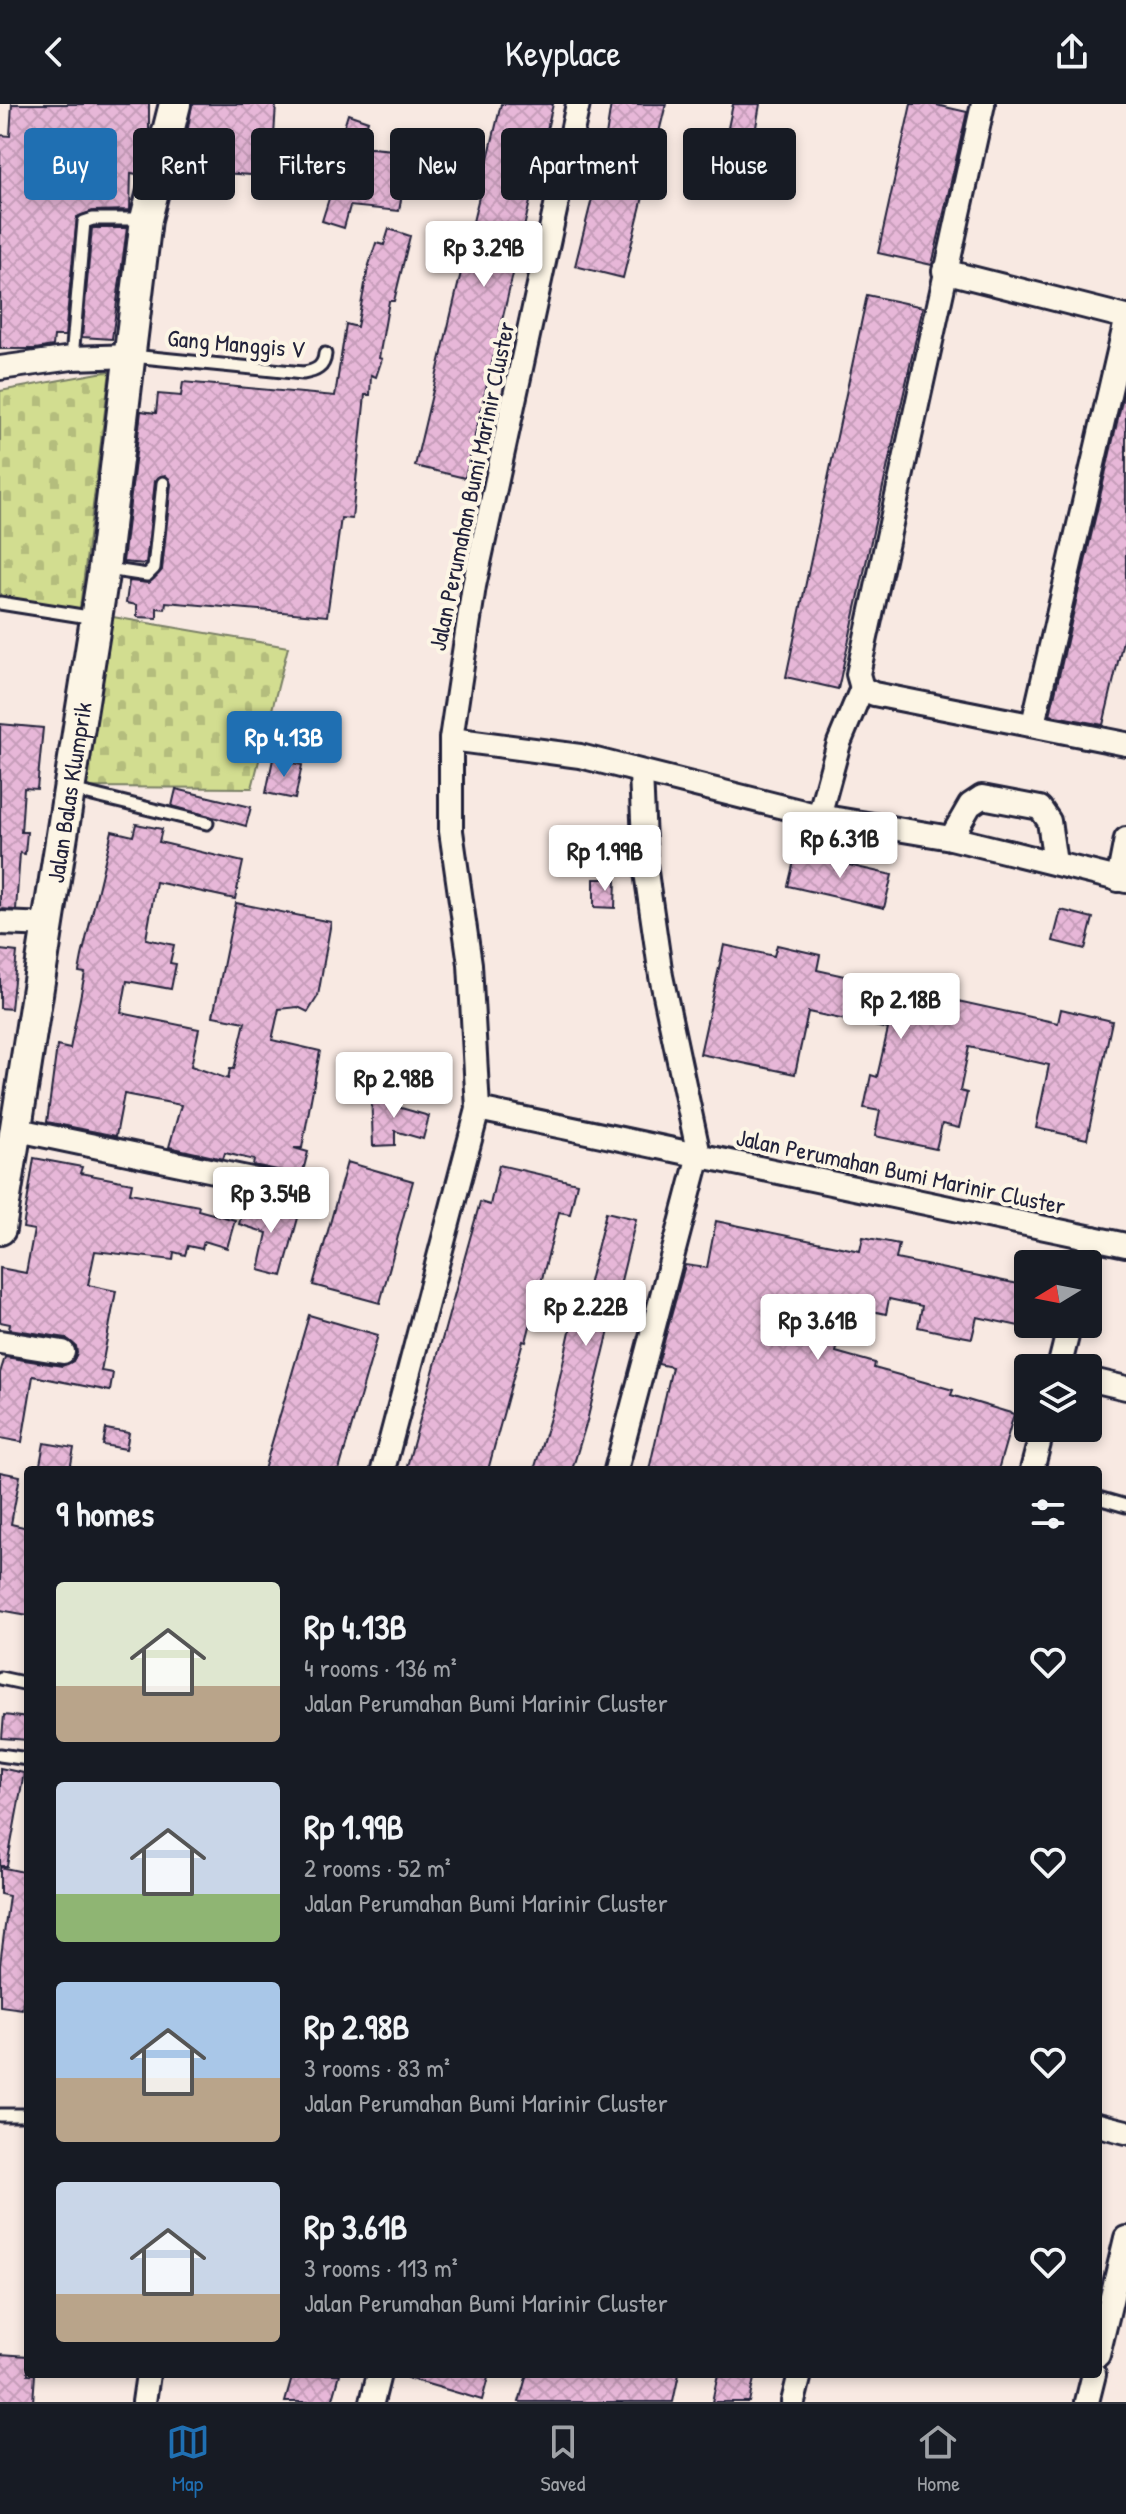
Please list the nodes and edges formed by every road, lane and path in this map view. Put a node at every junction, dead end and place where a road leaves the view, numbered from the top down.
1 (175, 104) edge
2 (578, 104) edge
3 (983, 104) edge
4 (146, 219) junction
5 (944, 271) junction
6 (1126, 319) edge
7 (325, 354) dead end
8 (132, 356) junction
9 (72, 358) junction
10 (0, 368) edge
11 (163, 483) dead end
12 (104, 568) junction
13 (0, 603) edge
14 (96, 618) junction
15 (862, 688) junction
16 (1033, 724) junction
17 (451, 739) junction
18 (1126, 744) edge
19 (641, 773) junction
20 (70, 790) junction
21 (819, 816) junction
22 (207, 823) dead end
23 (951, 838) junction
24 (1126, 839) edge
25 (1055, 863) junction
26 (1122, 880) edge
27 (0, 923) edge
28 (50, 925) junction
29 (478, 1109) junction
30 (13, 1117) edge
31 (699, 1155) junction
32 (304, 1190) dead end
33 (0, 1229) edge
34 (1093, 1238) junction
35 (1126, 1245) edge
36 (1090, 1250) edge
37 (0, 1342) edge
38 (63, 1352) dead end
39 (1102, 1382) edge
40 (1126, 1388) edge
41 (1039, 1442) edge
42 (384, 1466) edge
43 (617, 1466) edge
44 (1033, 1466) edge
45 (1102, 1499) edge
46 (1126, 1506) edge
47 (0, 1678) edge
48 (24, 1683) edge
49 (0, 1755) edge
50 (24, 1758) edge
51 (0, 2115) edge
52 (24, 2115) edge
53 (1102, 2126) edge
54 (1126, 2132) edge
55 (1126, 2238) edge
56 (1102, 2338) edge
57 (147, 2378) edge
58 (378, 2378) edge
59 (799, 2378) edge
60 (1093, 2378) edge
61 (144, 2402) edge
62 (372, 2402) edge
63 (793, 2402) edge
64 (1087, 2402) edge

1 - 4 street, Jalan Balas Klumprik
2 - 17 street, Jalan Perumahan Bumi Marinir Cluster
3 - 5 street
4 - 8 street, Jalan Balas Klumprik
4 - 9 lane
5 - 6 street
5 - 15 street
6 - 16 street
7 - 8 lane, Gang Manggis V
8 - 9 street
8 - 12 street, Jalan Balas Klumprik
9 - 10 street
11 - 12 lane
12 - 14 street, Jalan Balas Klumprik
13 - 14 lane
14 - 20 street, Jalan Balas Klumprik
15 - 16 street
15 - 21 street
16 - 18 street
17 - 19 street
17 - 29 street, Jalan Perumahan Bumi Marinir Cluster
19 - 21 street
19 - 31 street, Jalan Perumahan Bumi Marinir Cluster
20 - 22 lane
20 - 28 street, Jalan Balas Klumprik
21 - 23 street
23 - 25 street
23 - 25 street
24 - 26 street
25 - 26 street
27 - 28 street
28 - 30 street, Jalan Balas Klumprik
29 - 31 street, Jalan Perumahan Bumi Marinir Cluster
29 - 42 street, Jalan Perumahan Bumi Marinir Cluster
30 - 32 street
30 - 33 street, Jalan Balas Klumprik
31 - 34 street, Jalan Perumahan Bumi Marinir Cluster
31 - 43 street, Jalan Perumahan Bumi Marinir Cluster
34 - 35 street, Jalan Perumahan Bumi Marinir Cluster
34 - 36 street, Jalan Perumahan Bumi Marinir Cluster
37 - 38 street
39 - 40 street
41 - 44 street
45 - 46 lane
47 - 48 lane
49 - 50 lane
51 - 52 lane
53 - 54 street
55 - 56 street
57 - 61 street
58 - 62 street
59 - 63 street
60 - 64 street

